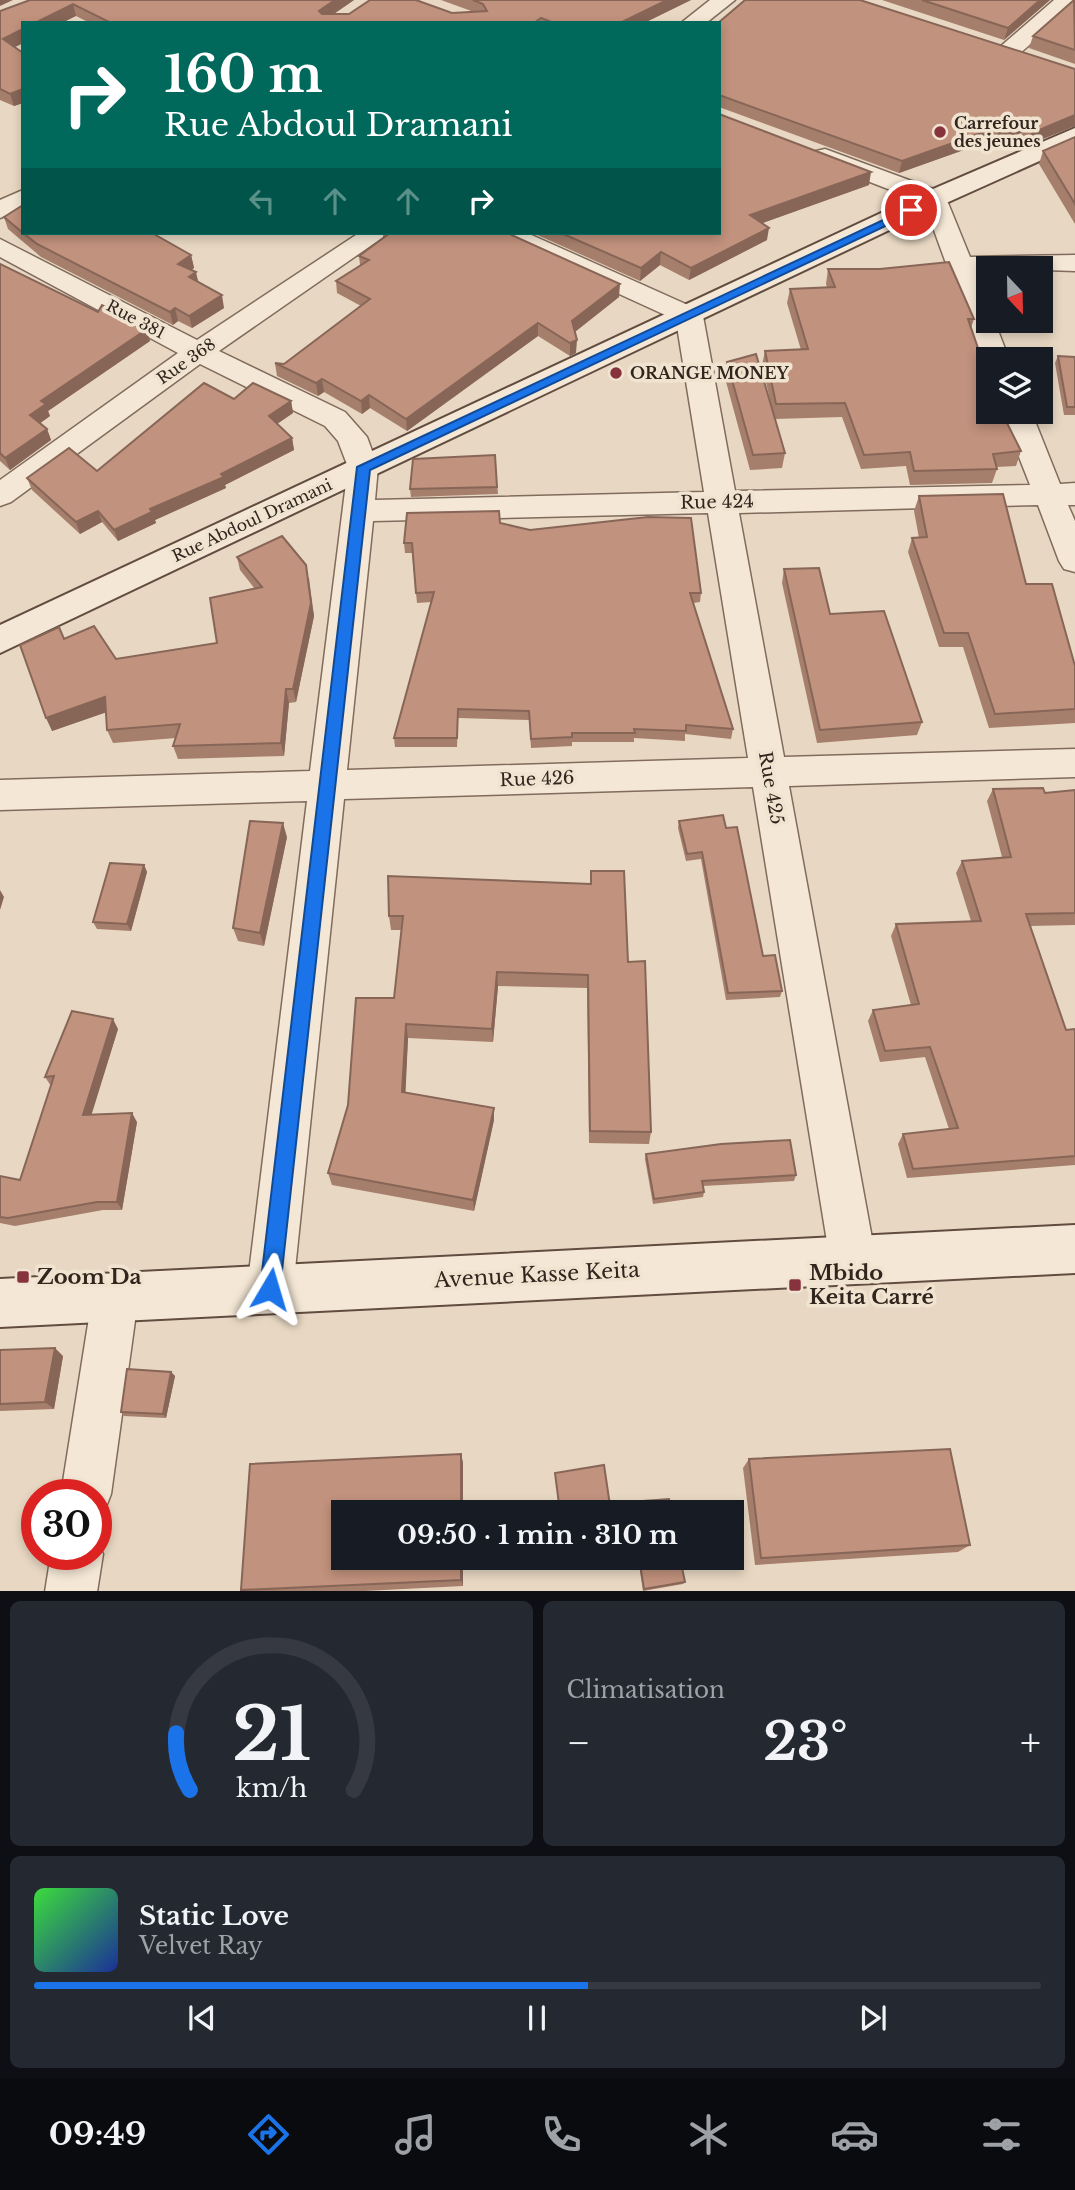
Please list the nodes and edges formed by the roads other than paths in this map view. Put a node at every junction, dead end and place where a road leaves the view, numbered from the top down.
1 (724, 0) edge
2 (1068, 0) edge
3 (695, 21) edge
4 (983, 43) edge
5 (1009, 51) junction
6 (1035, 60) edge
7 (1075, 136) edge
8 (808, 150) edge
9 (21, 198) edge
10 (935, 198) junction
11 (0, 210) edge
12 (373, 235) edge
13 (510, 235) edge
14 (0, 247) edge
15 (1075, 263) edge
16 (958, 265) junction
17 (689, 316) junction
18 (990, 347) edge
19 (198, 352) junction
20 (1023, 424) edge
21 (363, 467) junction
22 (1062, 494) edge
23 (0, 495) edge
24 (722, 502) junction
25 (359, 511) junction
26 (1075, 561) edge
27 (0, 640) edge
28 (1075, 763) edge
29 (768, 772) junction
30 (330, 785) junction
31 (0, 795) edge
32 (1075, 1249) edge
33 (853, 1260) junction
34 (270, 1289) junction
35 (115, 1299) junction
36 (0, 1303) edge
37 (88, 1479) edge
38 (74, 1570) edge
39 (71, 1591) edge

1 - 3 street
2 - 5 street
4 - 5 street
5 - 6 street
7 - 10 main road, Rue Abdoul Dramani
8 - 10 street
9 - 11 street
10 - 16 street
10 - 17 main road, Rue Abdoul Dramani
12 - 19 street, Rue 368
13 - 17 street
14 - 19 street, Rue 381
15 - 16 street
16 - 18 street
17 - 21 main road, Rue Abdoul Dramani
17 - 24 street, Rue 425
19 - 21 street, Rue 381
19 - 23 street, Rue 368
20 - 22 street
21 - 25 street
21 - 27 main road, Rue Abdoul Dramani
22 - 24 street, Rue 424
22 - 26 street
24 - 25 street, Rue 424
24 - 29 street, Rue 425
25 - 30 street
28 - 29 street, Rue 426
29 - 30 street, Rue 426
29 - 33 street, Rue 425
30 - 31 street, Rue 426
30 - 34 street
32 - 33 main road, Avenue Kasse Keita
33 - 34 main road, Avenue Kasse Keita
34 - 35 main road, Avenue Kasse Keita
35 - 36 main road, Avenue Kasse Keita
35 - 37 street
38 - 39 street

